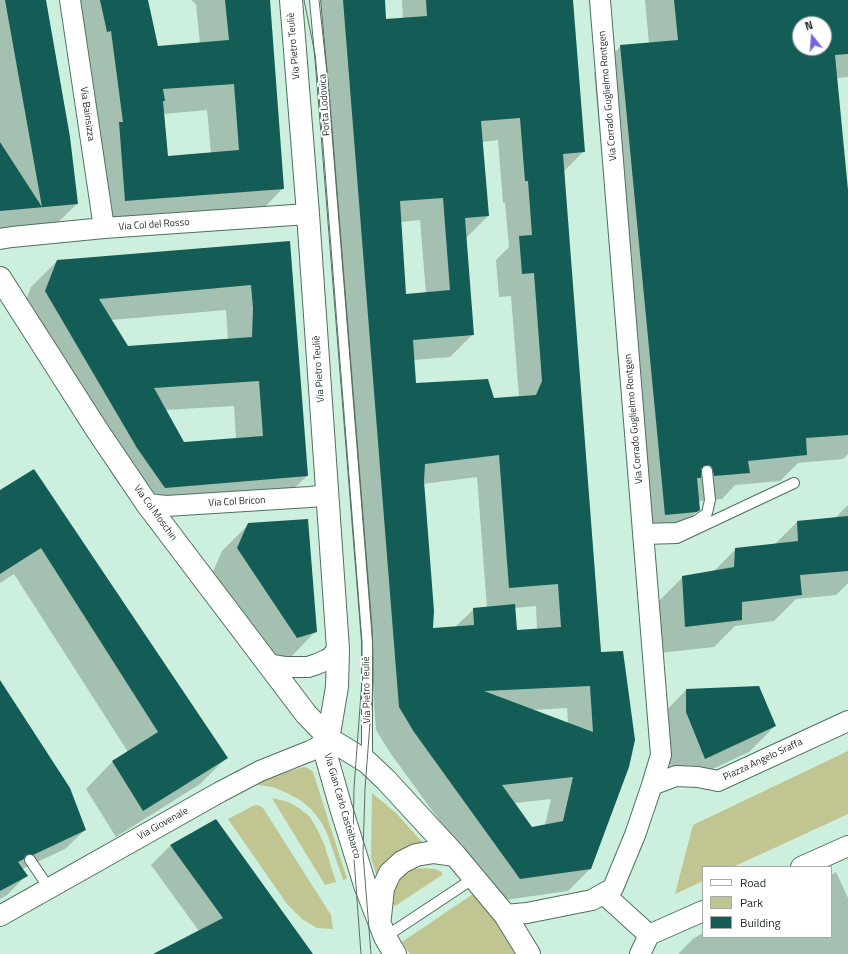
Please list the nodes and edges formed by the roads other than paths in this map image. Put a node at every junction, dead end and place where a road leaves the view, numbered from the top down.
1 (70, 0) edge
2 (291, 0) edge
3 (315, 0) edge
4 (600, 0) edge
5 (333, 210) joint
6 (308, 214) junction
7 (104, 228) junction
8 (0, 240) edge
9 (0, 278) edge
10 (707, 471) dead end
11 (794, 483) dead end
12 (327, 495) junction
13 (147, 504) junction
14 (643, 534) junction
15 (338, 650) junction
16 (268, 664) junction
17 (848, 721) edge
18 (327, 737) junction
19 (367, 762) junction
20 (652, 785) junction
21 (848, 846) edge
22 (455, 855) junction
23 (30, 860) dead end
24 (803, 866) edge
25 (474, 878) junction
26 (49, 888) junction
27 (604, 894) junction
28 (702, 911) edge
29 (505, 915) junction
30 (0, 916) edge
31 (649, 935) junction
32 (386, 938) edge
33 (529, 954) edge
34 (640, 954) edge

1 - 7 street, Via Bainsizza
2 - 6 main road, Via Pietro Teuliè
3 - 5 lane, Porta Lodovica
4 - 14 street, Via Corrado Guglielmo Rontgen
5 - 19 lane, Via Pietro Teuliè
6 - 7 street, Via Col del Rosso
6 - 12 main road, Via Pietro Teuliè
7 - 8 street, Via Col del Rosso
9 - 13 main road, Via Col Moschin
10 - 14 lane
11 - 14 lane
12 - 13 street, Via Col Bricon
12 - 15 main road, Via Pietro Teuliè
13 - 16 main road, Via Col Moschin
14 - 20 street, Via Corrado Guglielmo Rontgen
15 - 16 street
15 - 18 main road, Via Pietro Teuliè
16 - 18 main road, Via Col Moschin
17 - 20 street, Piazza Angelo Sraffa
18 - 19 main road, Via Gian Carlo Castelbarco
18 - 26 street, Via Giovenale
18 - 32 main road, Via Gian Carlo Castelbarco
19 - 22 main road, Via Gian Carlo Castelbarco
20 - 27 street, Via Corrado Guglielmo Rontgen
21 - 24 street
22 - 25 main road, Via Gian Carlo Castelbarco
22 - 32 main road
23 - 26 lane
25 - 29 main road, Via Gian Carlo Castelbarco
25 - 32 lane
26 - 30 street, Via Giovenale
27 - 29 street
27 - 31 street
28 - 31 street
29 - 33 main road, Via Gian Carlo Castelbarco
31 - 34 street

